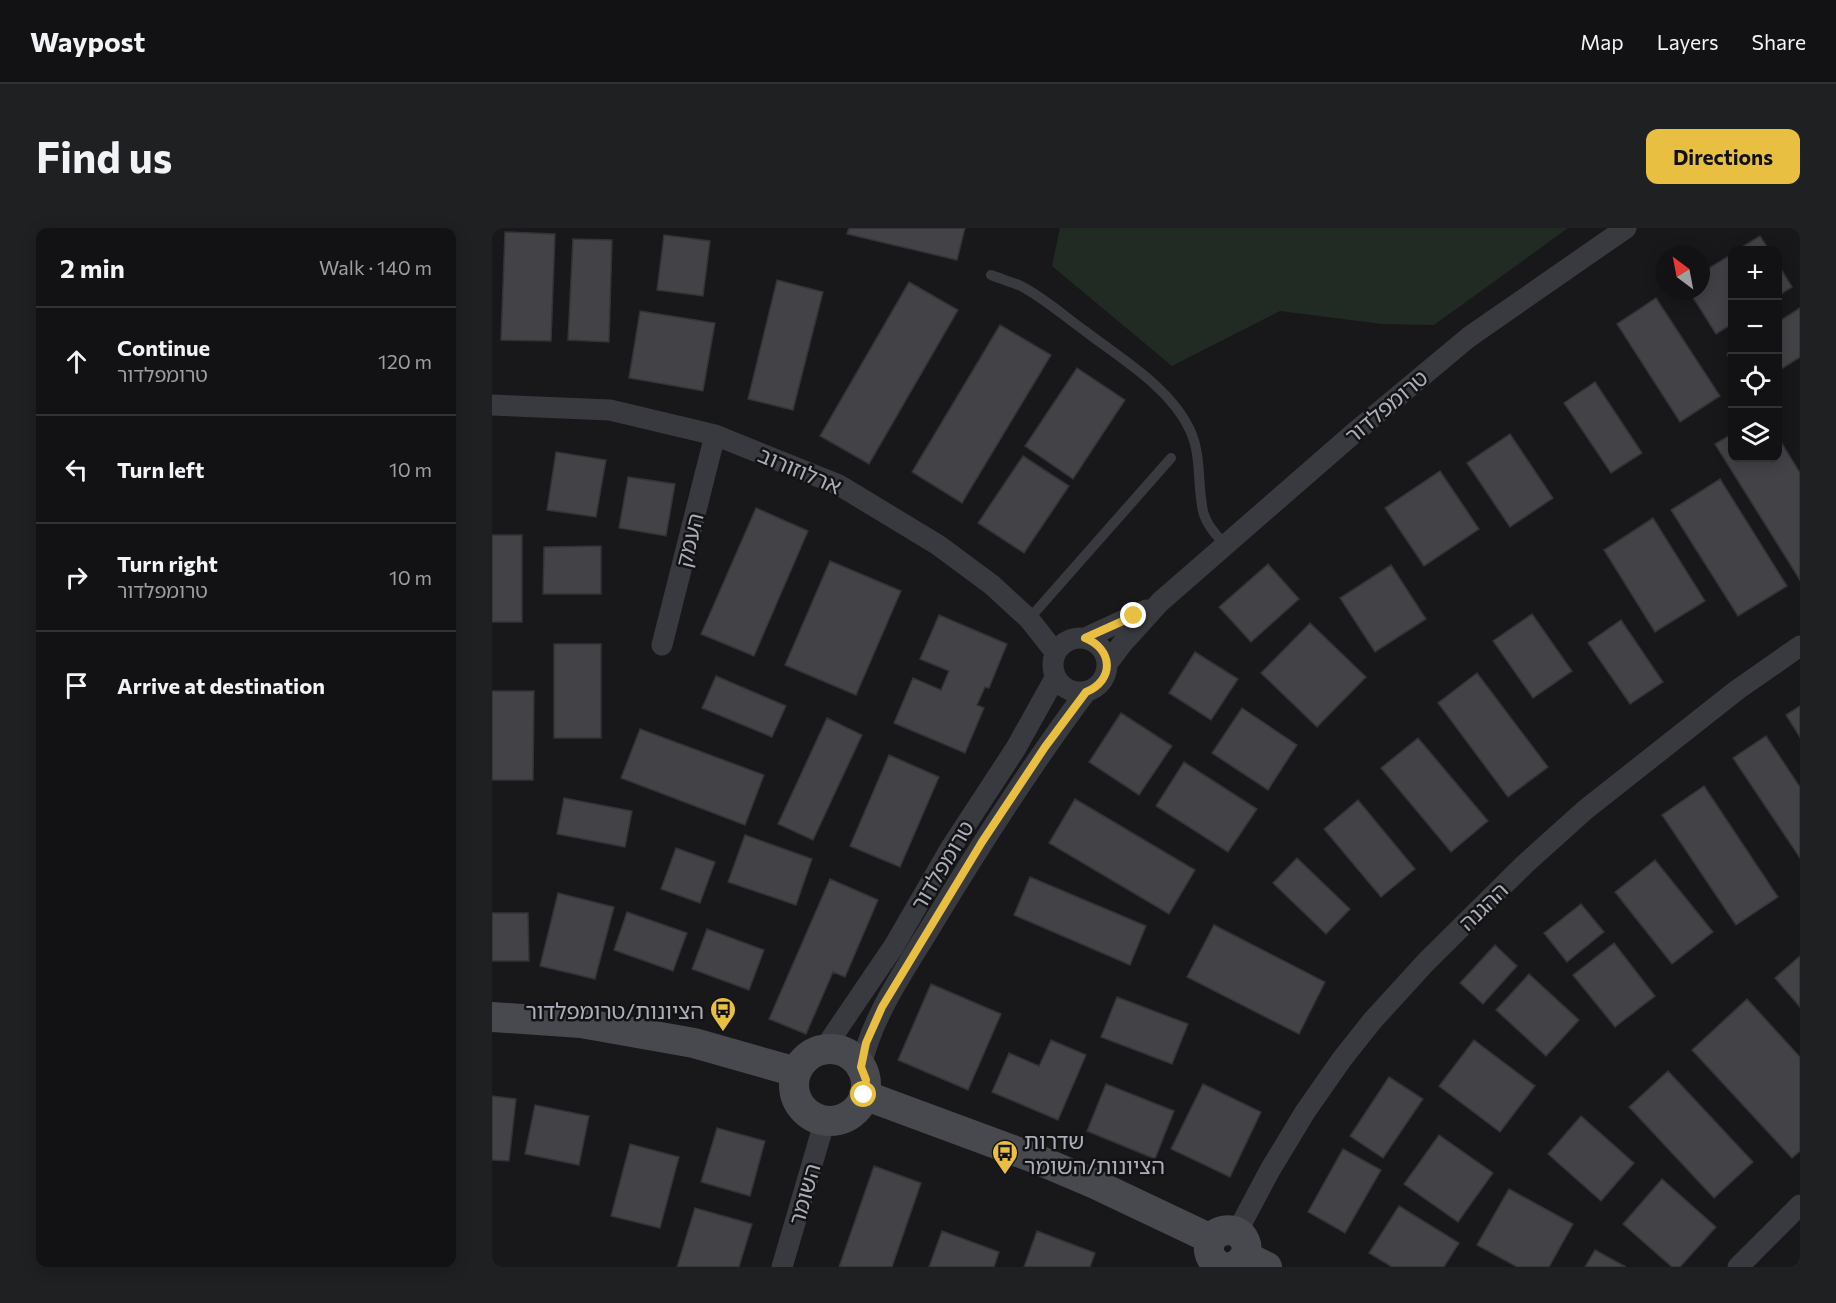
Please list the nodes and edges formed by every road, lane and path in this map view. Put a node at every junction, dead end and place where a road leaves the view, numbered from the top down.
1 (1626, 228) edge
2 (991, 275) dead end
3 (492, 405) edge
4 (715, 435) junction
5 (1172, 458) dead end
6 (1225, 545) junction
7 (1160, 602) junction
8 (1029, 619) junction
9 (1085, 638) junction
10 (662, 645) dead end
11 (1800, 646) edge
12 (1055, 652) junction
13 (1107, 664) junction
14 (1055, 678) junction
15 (1086, 692) junction
16 (492, 1017) edge
17 (824, 1049) junction
18 (796, 1072) junction
19 (863, 1081) junction
20 (825, 1120) junction
21 (1800, 1205) edge
22 (1232, 1258) edge
23 (782, 1267) edge
24 (1738, 1267) edge

1 - 6 street, טרומפלדור
2 - 6 lane
3 - 4 street, ארלוזורוב
4 - 8 street, ארלוזורוב
4 - 10 street, העמק
5 - 8 lane
6 - 7 street, טרומפלדור
7 - 9 street, טרומפלדור
7 - 13 street, טרומפלדור
8 - 12 street, ארלוזורוב
9 - 12 street
9 - 13 street
11 - 22 street, ההגנה
12 - 14 street
13 - 15 street
14 - 15 street
14 - 17 street, טרומפלדור
15 - 19 street, טרומפלדור
16 - 18 street
17 - 18 street
17 - 19 street
18 - 20 street
19 - 20 street
19 - 22 street
20 - 23 street, השומר
21 - 24 street

